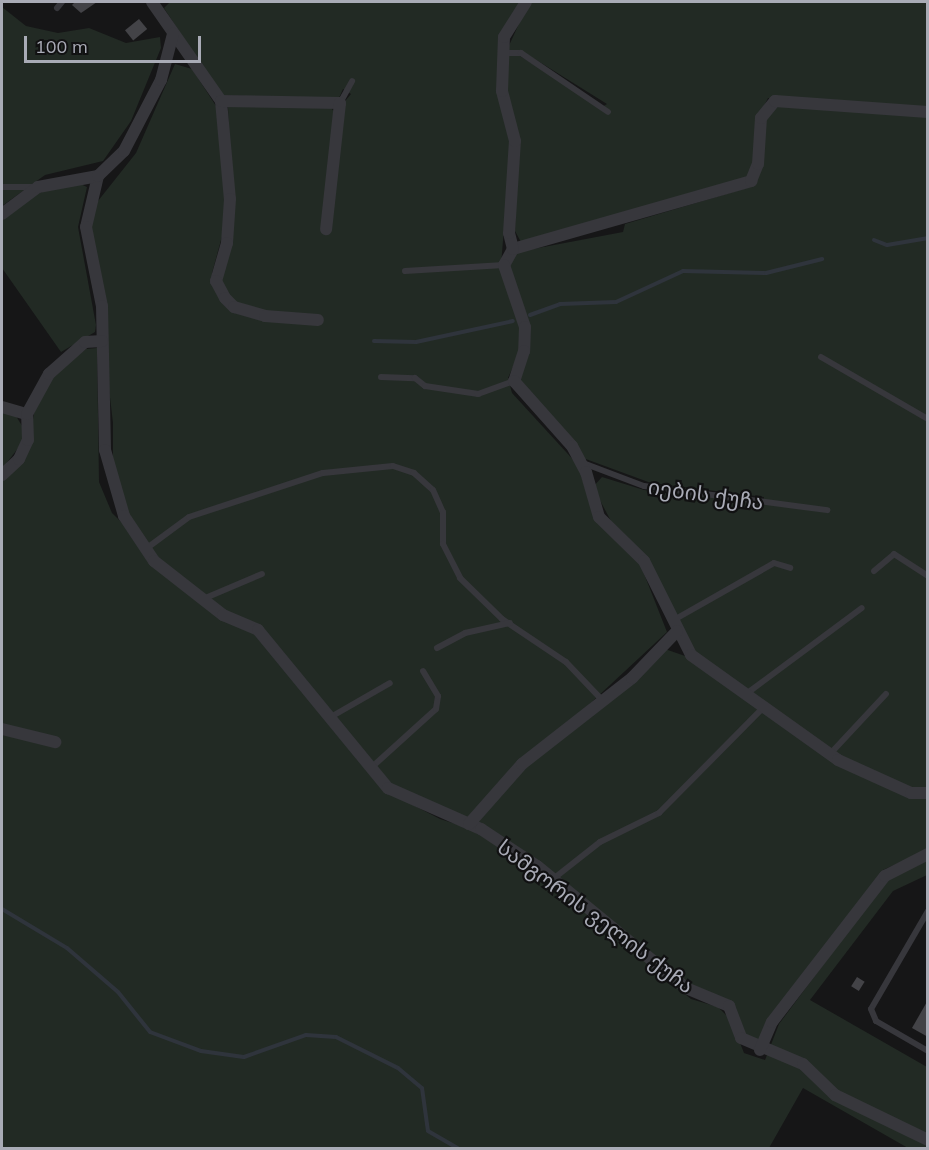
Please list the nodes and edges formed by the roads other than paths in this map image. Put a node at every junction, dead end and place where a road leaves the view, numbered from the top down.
1 (62, 2) edge
2 (526, 2) edge
3 (157, 4) edge
4 (57, 8) dead end
5 (173, 34) junction
6 (504, 52) junction
7 (352, 81) dead end
8 (221, 101) junction
9 (340, 103) junction
10 (608, 112) dead end
11 (927, 112) edge
12 (98, 177) junction
13 (2, 187) edge
14 (38, 187) junction
15 (2, 214) edge
16 (326, 229) dead end
17 (513, 249) junction
18 (504, 265) junction
19 (405, 271) dead end
20 (318, 320) dead end
21 (102, 341) junction
22 (821, 357) dead end
23 (381, 377) dead end
24 (514, 381) junction
25 (2, 407) edge
26 (27, 414) junction
27 (927, 419) edge
28 (581, 463) junction
29 (2, 475) edge
30 (827, 510) dead end
31 (147, 548) junction
32 (790, 568) dead end
33 (874, 571) dead end
34 (262, 574) dead end
35 (927, 576) edge
36 (203, 600) junction
37 (862, 609) dead end
38 (510, 623) junction
39 (674, 626) junction
40 (437, 648) dead end
41 (423, 671) dead end
42 (390, 683) dead end
43 (886, 694) dead end
44 (743, 696) junction
45 (603, 701) junction
46 (762, 709) junction
47 (328, 719) junction
48 (2, 729) edge
49 (56, 742) dead end
50 (830, 755) junction
51 (372, 767) junction
52 (927, 794) edge
53 (469, 824) junction
54 (927, 854) edge
55 (552, 879) junction
56 (927, 911) edge
57 (760, 1050) junction
58 (927, 1051) edge
59 (927, 1140) edge

1 - 4 lane
2 - 6 street
3 - 5 street
5 - 8 street
5 - 12 street
6 - 10 lane
6 - 17 street
7 - 9 lane
8 - 9 street
8 - 20 street
9 - 16 street
11 - 17 street
12 - 14 street
12 - 21 street, სამგორის ველის ქუჩა
13 - 14 lane
14 - 15 street
17 - 18 street
18 - 19 lane
18 - 24 street
21 - 26 street
21 - 31 street, სამგორის ველის ქუჩა
22 - 27 lane
23 - 24 lane
24 - 28 street
25 - 26 street
26 - 29 street
28 - 30 lane, იების ქუჩა
28 - 39 street
31 - 36 street, სამგორის ველის ქუჩა
31 - 38 lane
32 - 39 lane
33 - 35 lane
34 - 36 lane
36 - 47 street, სამგორის ველის ქუჩა
37 - 44 lane
38 - 40 lane
38 - 45 lane
39 - 44 street
39 - 45 street
41 - 51 lane
42 - 47 lane
43 - 50 lane
44 - 46 street
45 - 53 street
46 - 50 street
46 - 55 lane
47 - 51 street, სამგორის ველის ქუჩა
48 - 49 street
50 - 52 street
51 - 53 street, სამგორის ველის ქუჩა
53 - 55 street, სამგორის ველის ქუჩა
54 - 57 street
55 - 57 street, სამგორის ველის ქუჩა
56 - 58 lane
57 - 59 street, სამგორის ველის ქუჩა

